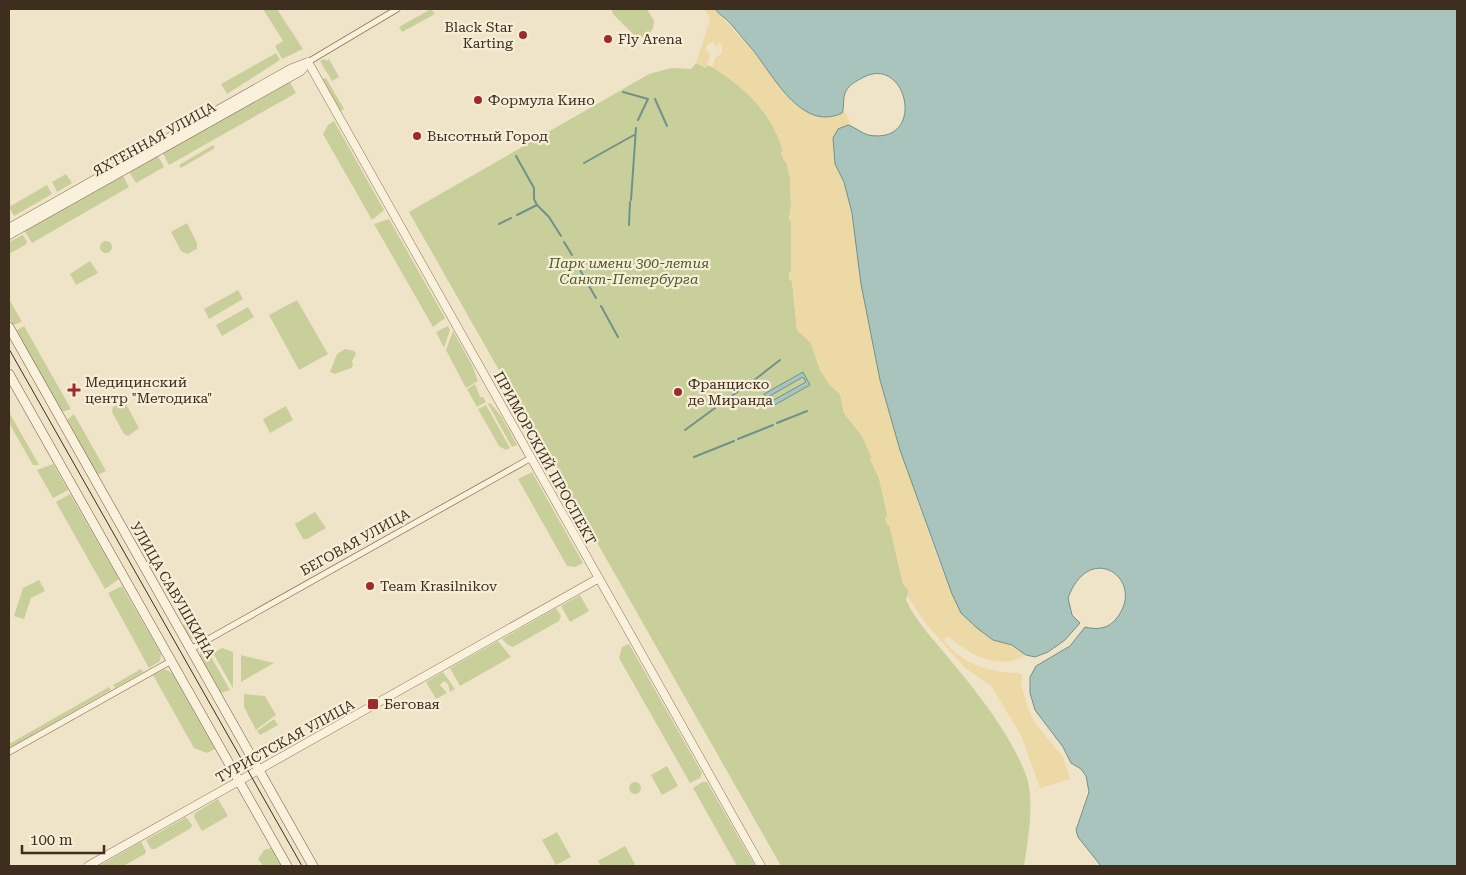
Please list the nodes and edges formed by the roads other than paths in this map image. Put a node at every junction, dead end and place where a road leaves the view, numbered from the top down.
1 (397, 9) edge
2 (308, 62) junction
3 (9, 228) edge
4 (9, 234) edge
5 (9, 327) edge
6 (9, 374) edge
7 (531, 458) junction
8 (599, 578) junction
9 (191, 649) junction
10 (171, 661) junction
11 (9, 752) edge
12 (259, 770) junction
13 (239, 782) junction
14 (88, 866) edge
15 (287, 866) edge
16 (314, 866) edge
17 (761, 866) edge

1 - 2 street, ЯХТЕННАЯ УЛИЦА
2 - 3 street, ЯХТЕННАЯ УЛИЦА
2 - 4 street, ЯХТЕННАЯ УЛИЦА
2 - 7 street, ПРИМОРСКИЙ ПРОСПЕКТ
5 - 9 main road, УЛИЦА САВУШКИНА
6 - 10 main road
7 - 8 street, ПРИМОРСКИЙ ПРОСПЕКТ
7 - 9 street, БЕГОВАЯ УЛИЦА
8 - 12 street, ТУРИСТСКАЯ УЛИЦА
8 - 17 street, ПРИМОРСКИЙ ПРОСПЕКТ
9 - 12 main road, УЛИЦА САВУШКИНА
10 - 11 street
10 - 13 main road
12 - 13 street, ТУРИСТСКАЯ УЛИЦА
12 - 16 main road, УЛИЦА САВУШКИНА
13 - 14 street, ТУРИСТСКАЯ УЛИЦА
13 - 15 main road

